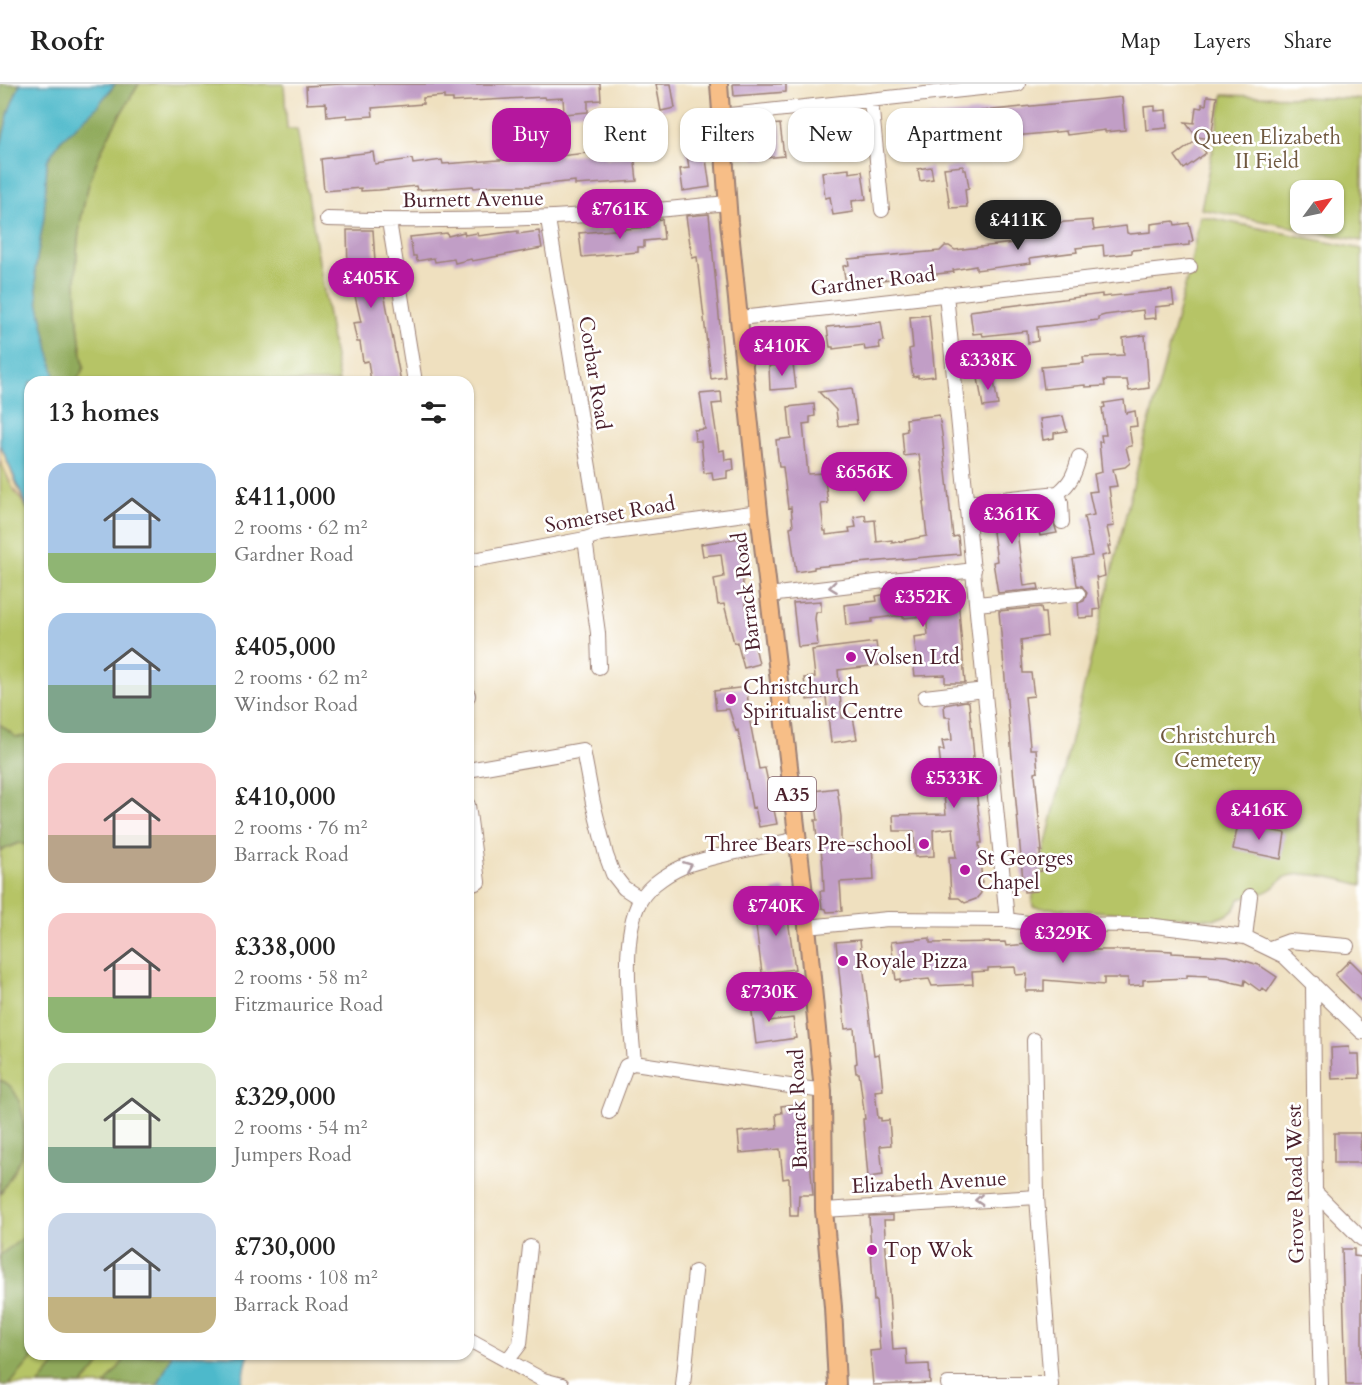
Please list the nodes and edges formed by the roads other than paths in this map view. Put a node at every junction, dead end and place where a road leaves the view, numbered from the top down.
1 (711, 84) edge
2 (719, 84) edge
3 (1018, 84) edge
4 (964, 86) edge
5 (871, 101) junction
6 (718, 108) edge
7 (720, 108) edge
8 (776, 110) edge
9 (724, 162) edge
10 (727, 203) junction
11 (882, 210) dead end
12 (327, 219) dead end
13 (548, 219) junction
14 (389, 221) junction
15 (1190, 267) dead end
16 (946, 294) junction
17 (740, 318) junction
18 (414, 376) edge
19 (1079, 457) dead end
20 (1058, 493) junction
21 (967, 502) junction
22 (759, 512) junction
23 (1062, 522) dead end
24 (600, 534) junction
25 (585, 539) junction
26 (474, 560) edge
27 (974, 570) junction
28 (1078, 594) dead end
29 (769, 595) junction
30 (977, 604) junction
31 (599, 668) dead end
32 (986, 690) junction
33 (925, 698) dead end
34 (474, 769) edge
35 (797, 839) junction
36 (474, 849) edge
37 (474, 884) edge
38 (1250, 896) dead end
39 (640, 899) junction
40 (1007, 920) junction
41 (807, 927) junction
42 (1245, 937) junction
43 (1347, 946) dead end
44 (1270, 948) junction
45 (1313, 983) junction
46 (1362, 1032) edge
47 (1034, 1040) dead end
48 (634, 1063) junction
49 (823, 1091) junction
50 (609, 1112) dead end
51 (1316, 1192) junction
52 (1037, 1197) junction
53 (824, 1210) junction
54 (1362, 1239) edge
55 (530, 1247) dead end
56 (695, 1272) dead end
57 (474, 1342) edge
58 (507, 1361) junction
59 (948, 1384) edge
60 (562, 1385) edge
61 (683, 1385) edge
62 (837, 1385) edge
63 (1051, 1385) edge
64 (1321, 1385) edge

1 - 6 main road, Barrack Road / A35
2 - 7 main road, Barrack Road / A35
3 - 4 street
4 - 5 street
5 - 8 street
5 - 11 street
9 - 10 main road, Barrack Road / A35
10 - 13 street, Burnett Avenue
10 - 17 main road, Barrack Road / A35
12 - 14 street, Burnett Avenue
13 - 14 street, Burnett Avenue
13 - 24 street, Corbar Road
14 - 18 street
15 - 16 street, Gardner Road
16 - 17 street, Gardner Road
16 - 21 street
17 - 22 main road, Barrack Road / A35
19 - 20 street
20 - 21 street
20 - 23 street
21 - 27 street
22 - 24 street, Somerset Road
22 - 29 main road, Barrack Road / A35
24 - 25 street, Somerset Road
25 - 26 street, Somerset Road
25 - 31 street
27 -> 29 street
27 - 30 street
28 - 30 street
29 - 35 main road, Barrack Road / A35
30 - 32 street
32 - 33 street
32 - 40 street
34 - 39 street
39 -> 35 street
35 - 41 main road, Barrack Road / A35
36 - 37 street
38 - 42 street
39 - 48 street
40 - 41 street
40 - 42 street
41 - 49 main road, Barrack Road / A35
42 - 44 street
43 - 44 street
44 - 45 street
45 - 46 street
45 - 51 street, Grove Road West
47 - 52 street, Elizabeth Avenue
48 - 49 street
48 - 50 street
49 - 53 main road, Barrack Road / A35
51 - 54 street
51 - 64 street, Grove Road West
52 -> 53 street, Elizabeth Avenue
52 - 63 street, Elizabeth Avenue
53 - 62 main road, Barrack Road / A35
55 - 58 street
56 - 61 street
57 - 58 street
58 - 60 street
59 - 63 street

